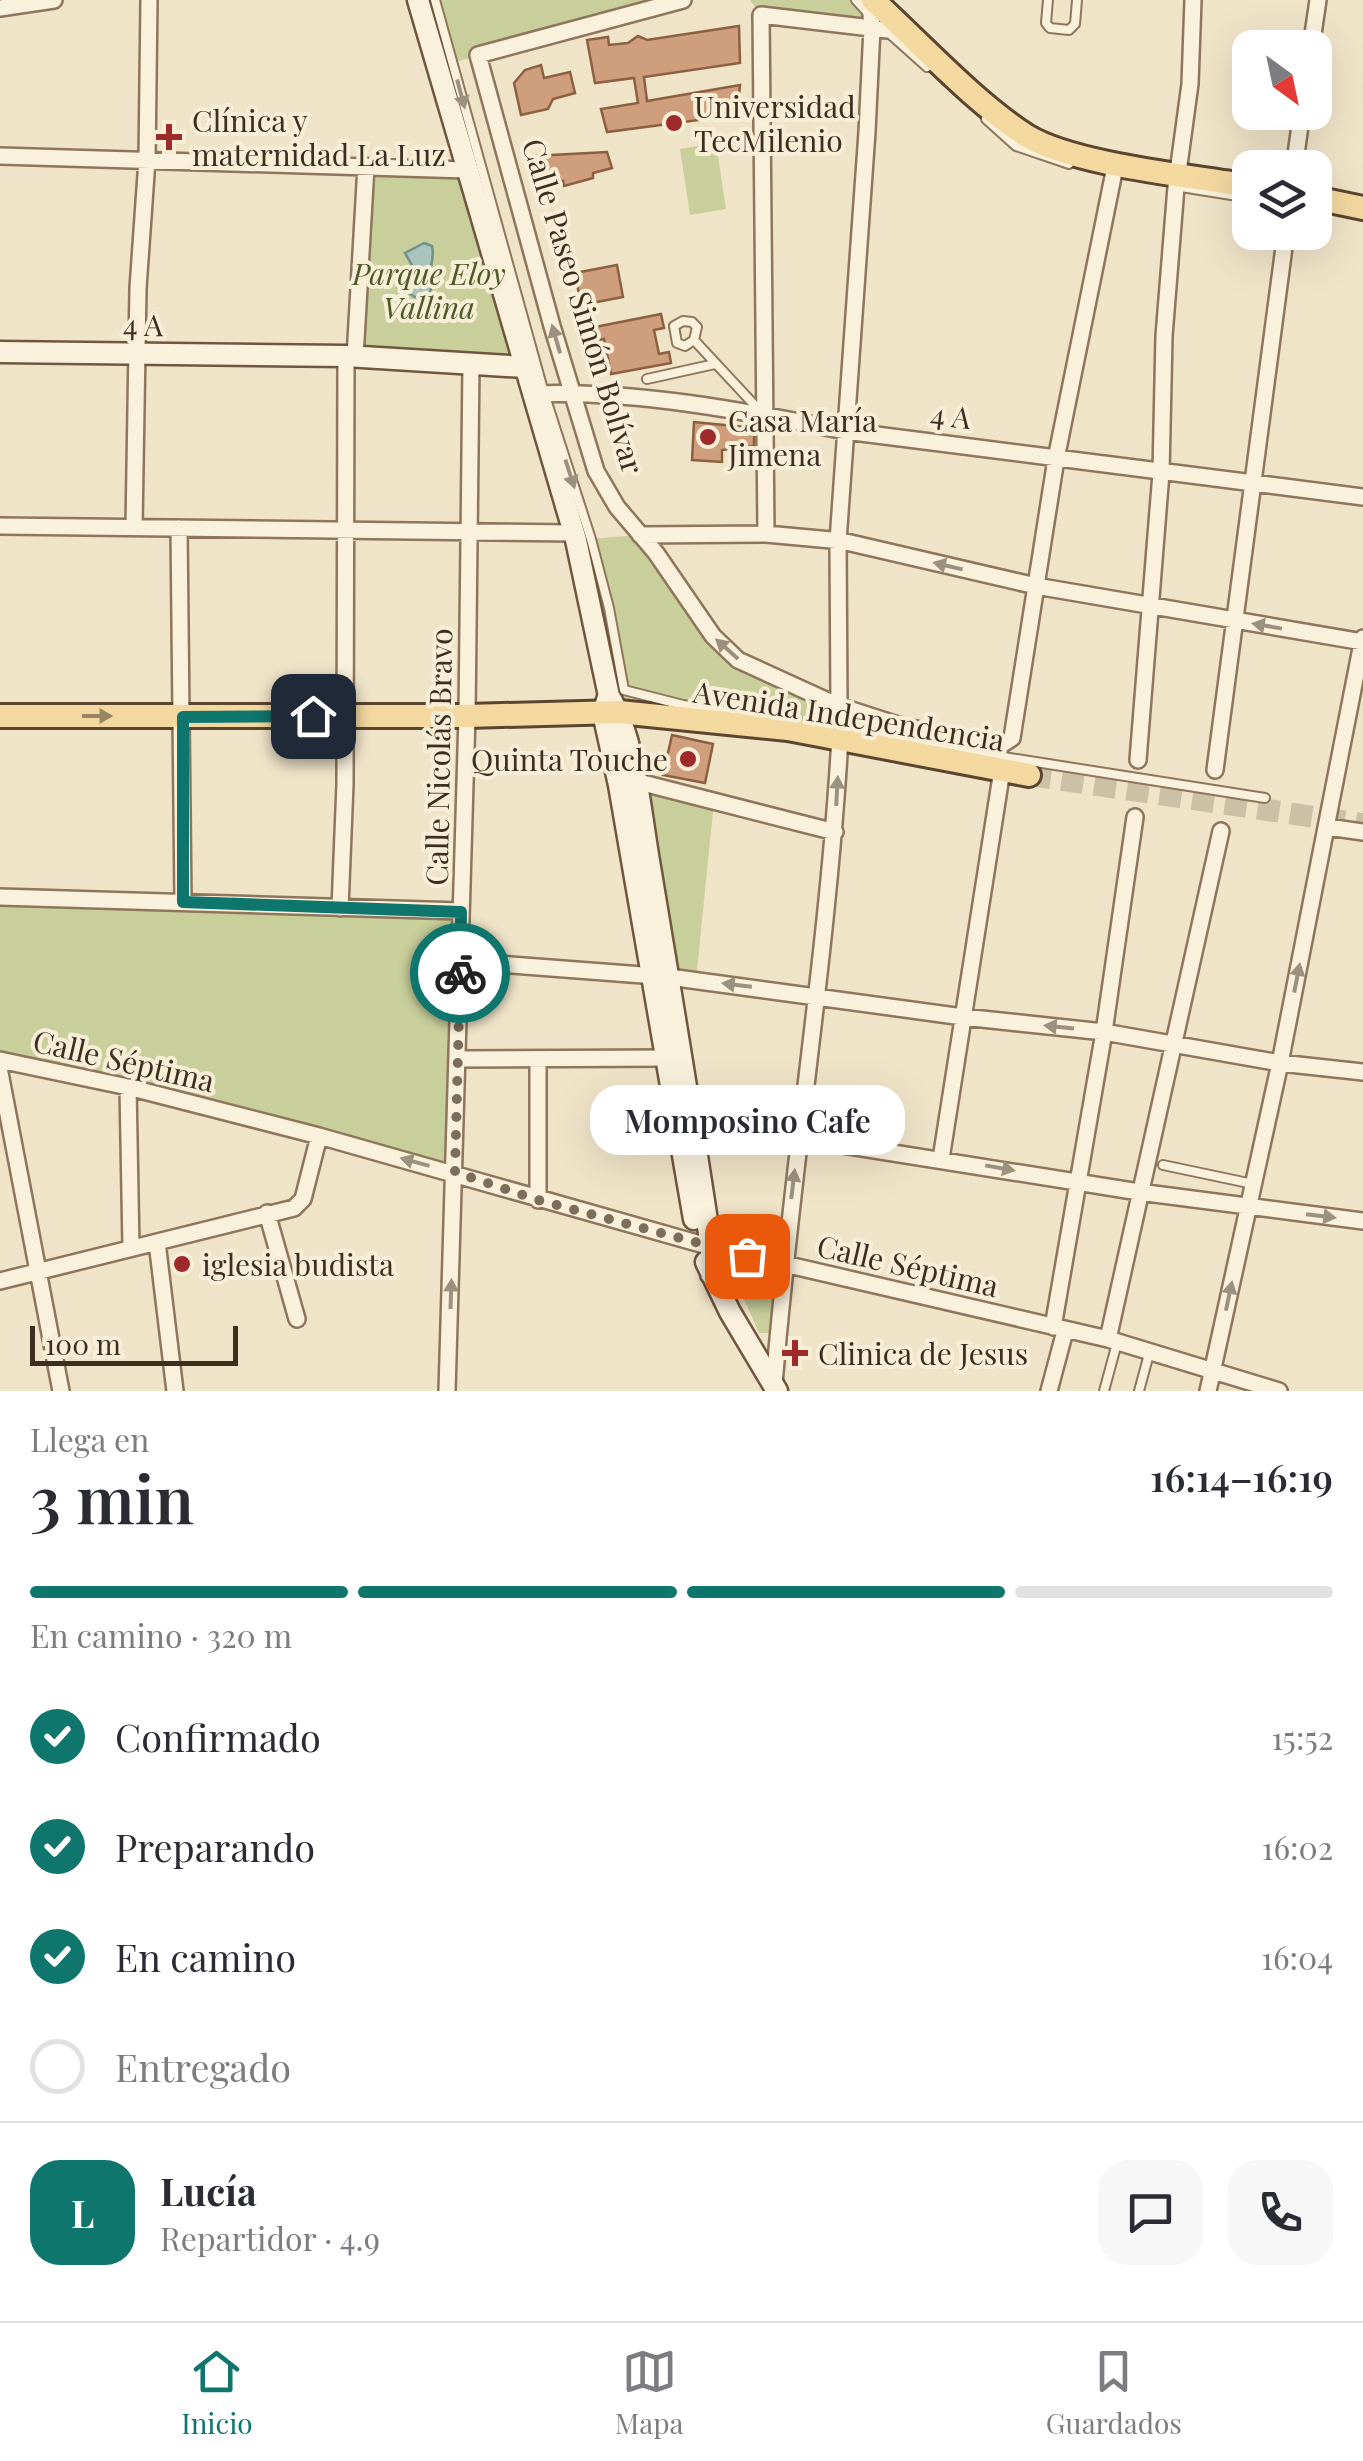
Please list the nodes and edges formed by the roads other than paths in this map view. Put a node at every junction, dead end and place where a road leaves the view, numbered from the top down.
1 (54, 0) edge
2 (148, 0) edge
3 (418, 0) edge
4 (434, 0) edge
5 (683, 0) edge
6 (856, 0) edge
7 (1048, 0) edge
8 (1077, 0) edge
9 (1193, 0) edge
10 (1318, 0) edge
11 (0, 8) edge
12 (756, 8) edge
13 (880, 17) edge
14 (1314, 30) edge
15 (0, 156) edge
16 (147, 160) junction
17 (366, 166) junction
18 (1115, 168) junction
19 (468, 170) junction
20 (1177, 180) junction
21 (1232, 185) edge
22 (1232, 194) edge
23 (1332, 202) edge
24 (1363, 208) edge
25 (1332, 212) edge
26 (1363, 218) edge
27 (1283, 250) edge
28 (694, 340) dead end
29 (0, 352) edge
30 (136, 354) junction
31 (351, 357) junction
32 (471, 364) junction
33 (715, 364) junction
34 (524, 366) junction
35 (647, 378) dead end
36 (572, 392) junction
37 (538, 394) junction
38 (763, 414) junction
39 (845, 431) junction
40 (1056, 459) junction
41 (1160, 473) junction
42 (1250, 485) junction
43 (1363, 497) edge
44 (0, 526) edge
45 (134, 527) junction
46 (179, 528) junction
47 (344, 530) junction
48 (470, 532) junction
49 (574, 533) junction
50 (766, 534) junction
51 (640, 535) junction
52 (838, 541) junction
53 (1036, 586) junction
54 (1152, 608) junction
55 (1235, 621) junction
56 (1363, 641) edge
57 (839, 706) junction
58 (610, 707) junction
59 (0, 716) edge
60 (346, 716) junction
61 (467, 716) junction
62 (183, 717) junction
63 (840, 737) junction
64 (1138, 760) dead end
65 (1002, 770) junction
66 (1215, 770) dead end
67 (1029, 775) tunnel mouth
68 (635, 781) junction
69 (1265, 798) dead end
70 (1135, 817) dead end
71 (1328, 827) junction
72 (1221, 831) dead end
73 (835, 832) junction
74 (1363, 832) edge
75 (0, 897) edge
76 (183, 902) junction
77 (340, 908) junction
78 (461, 912) junction
79 (460, 961) junction
80 (660, 976) junction
81 (814, 995) junction
82 (963, 1017) junction
83 (1104, 1032) junction
84 (1172, 1042) junction
85 (458, 1058) junction
86 (672, 1058) junction
87 (538, 1059) junction
88 (0, 1060) edge
89 (1280, 1063) junction
90 (1363, 1072) edge
91 (0, 1073) edge
92 (128, 1087) junction
93 (686, 1135) junction
94 (319, 1136) junction
95 (799, 1138) junction
96 (941, 1158) junction
97 (1163, 1165) dead end
98 (455, 1172) junction
99 (1076, 1182) junction
100 (1253, 1184) junction
101 (1139, 1192) junction
102 (538, 1200) junction
103 (1248, 1206) junction
104 (268, 1213) junction
105 (1363, 1221) edge
106 (157, 1242) junction
107 (704, 1245) junction
108 (131, 1248) junction
109 (784, 1265) junction
110 (40, 1269) junction
111 (0, 1281) edge
112 (297, 1319) dead end
113 (1059, 1329) junction
114 (1113, 1341) junction
115 (1150, 1354) junction
116 (1213, 1371) junction
117 (776, 1388) edge
118 (61, 1391) edge
119 (175, 1391) edge
120 (447, 1391) edge
121 (1050, 1391) edge
122 (1104, 1391) edge
123 (1140, 1391) edge
124 (1208, 1391) edge
125 (1280, 1391) edge

1 - 11 street
2 - 16 street
3 - 19 main road
4 -> 37 lane
36 -> 5 street, Calle Paseo Simón Bolívar
6 - 13 lane
7 - 8 lane
9 - 20 street
10 - 14 street
12 - 13 street
12 - 38 street
13 - 18 main road
13 - 39 street
15 - 16 street
16 - 17 street
16 - 30 street
17 - 19 street
17 - 31 street
18 - 20 main road
18 - 40 street
19 - 34 main road
20 - 21 main road
20 - 22 lane
20 - 41 street
23 - 24 main road
25 - 26 lane
27 - 42 street
28 - 33 lane
29 - 30 main road, 4 A
30 - 31 main road, 4 A
30 - 45 street
31 - 32 main road, 4 A
31 - 47 street
32 - 34 main road, 4 A
32 - 48 street, Calle Nicolás Bravo
33 - 35 lane
33 - 38 lane
34 - 37 main road
36 - 37 street, 4 A
36 - 38 street, 4 A
36 - 51 street, Calle Paseo Simón Bolívar
37 - 49 main road
37 -> 69 lane
38 - 39 street, 4 A
38 - 50 street
39 - 40 street, 4 A
39 - 52 street
40 - 41 street, 4 A
40 - 53 street
41 - 42 street, 4 A
41 - 54 street
42 - 43 street, 4 A
42 - 55 street
44 - 45 street
45 - 46 street
46 - 47 street
46 - 62 street
47 - 48 street
47 - 60 street
48 - 49 street
48 - 61 street, Calle Nicolás Bravo
49 - 58 main road
50 - 51 street
50 - 52 street
57 -> 51 street, Calle Paseo Simón Bolívar
53 -> 52 street
52 - 57 street
53 - 54 street
53 - 57 street, Calle Paseo Simón Bolívar
54 - 55 street
54 - 64 street
56 -> 55 street
55 - 66 street
56 - 71 street
58 - 61 main road, Avenida Independencia
58 - 63 main road, Avenida Independencia
58 - 68 main road
58 - 80 main road
59 -> 62 main road, Avenida Independencia
60 - 61 main road, Avenida Independencia
60 - 62 main road, Avenida Independencia
60 - 77 street
61 - 78 street, Calle Nicolás Bravo
62 - 76 street
63 - 65 main road, Avenida Independencia
73 -> 63 street
65 - 67 main road, Avenida Independencia
65 - 82 street
68 - 73 street
68 - 80 main road
70 - 83 street
71 - 74 street
89 -> 71 street
72 - 84 street
73 - 81 street
75 - 76 street
76 - 77 street
77 - 78 street
78 - 79 street, Calle Nicolás Bravo
79 - 80 street
79 - 85 street, Calle Nicolás Bravo
81 -> 80 street
80 - 86 main road
81 - 82 street
81 - 95 street
83 -> 82 street
82 - 96 street
83 - 84 street
83 - 99 street
84 - 89 street
84 - 101 street
85 - 87 street
85 - 98 street, Calle Nicolás Bravo
86 - 87 street
86 - 93 main road
87 - 102 street
88 - 92 street, Calle Séptima
89 - 90 street
89 - 100 street
91 - 110 street
92 - 94 street, Calle Séptima
92 - 108 street
93 - 95 street
93 - 107 main road
98 -> 94 street, Calle Séptima
94 - 104 street
95 - 96 street
109 -> 95 street
96 -> 99 street
97 - 100 lane
98 - 102 street, Calle Séptima
120 -> 98 street, Calle Nicolás Bravo
99 - 101 street
99 - 113 street
100 - 103 street
101 - 103 street
101 - 114 street
102 - 107 street, Calle Séptima
103 -> 105 street
116 -> 103 street
104 - 106 street
104 - 112 street
106 - 108 street
106 - 119 street
107 - 109 street, Calle Séptima
107 - 117 main road
108 - 110 street
109 - 113 street, Calle Séptima
109 - 117 street
110 - 111 street
110 - 118 street
113 - 114 street, Calle Séptima
113 - 121 street
114 - 115 street, Calle Séptima
114 - 122 lane
115 - 116 street, Calle Séptima
115 - 123 lane
116 - 124 street
116 - 125 street, Calle Séptima

